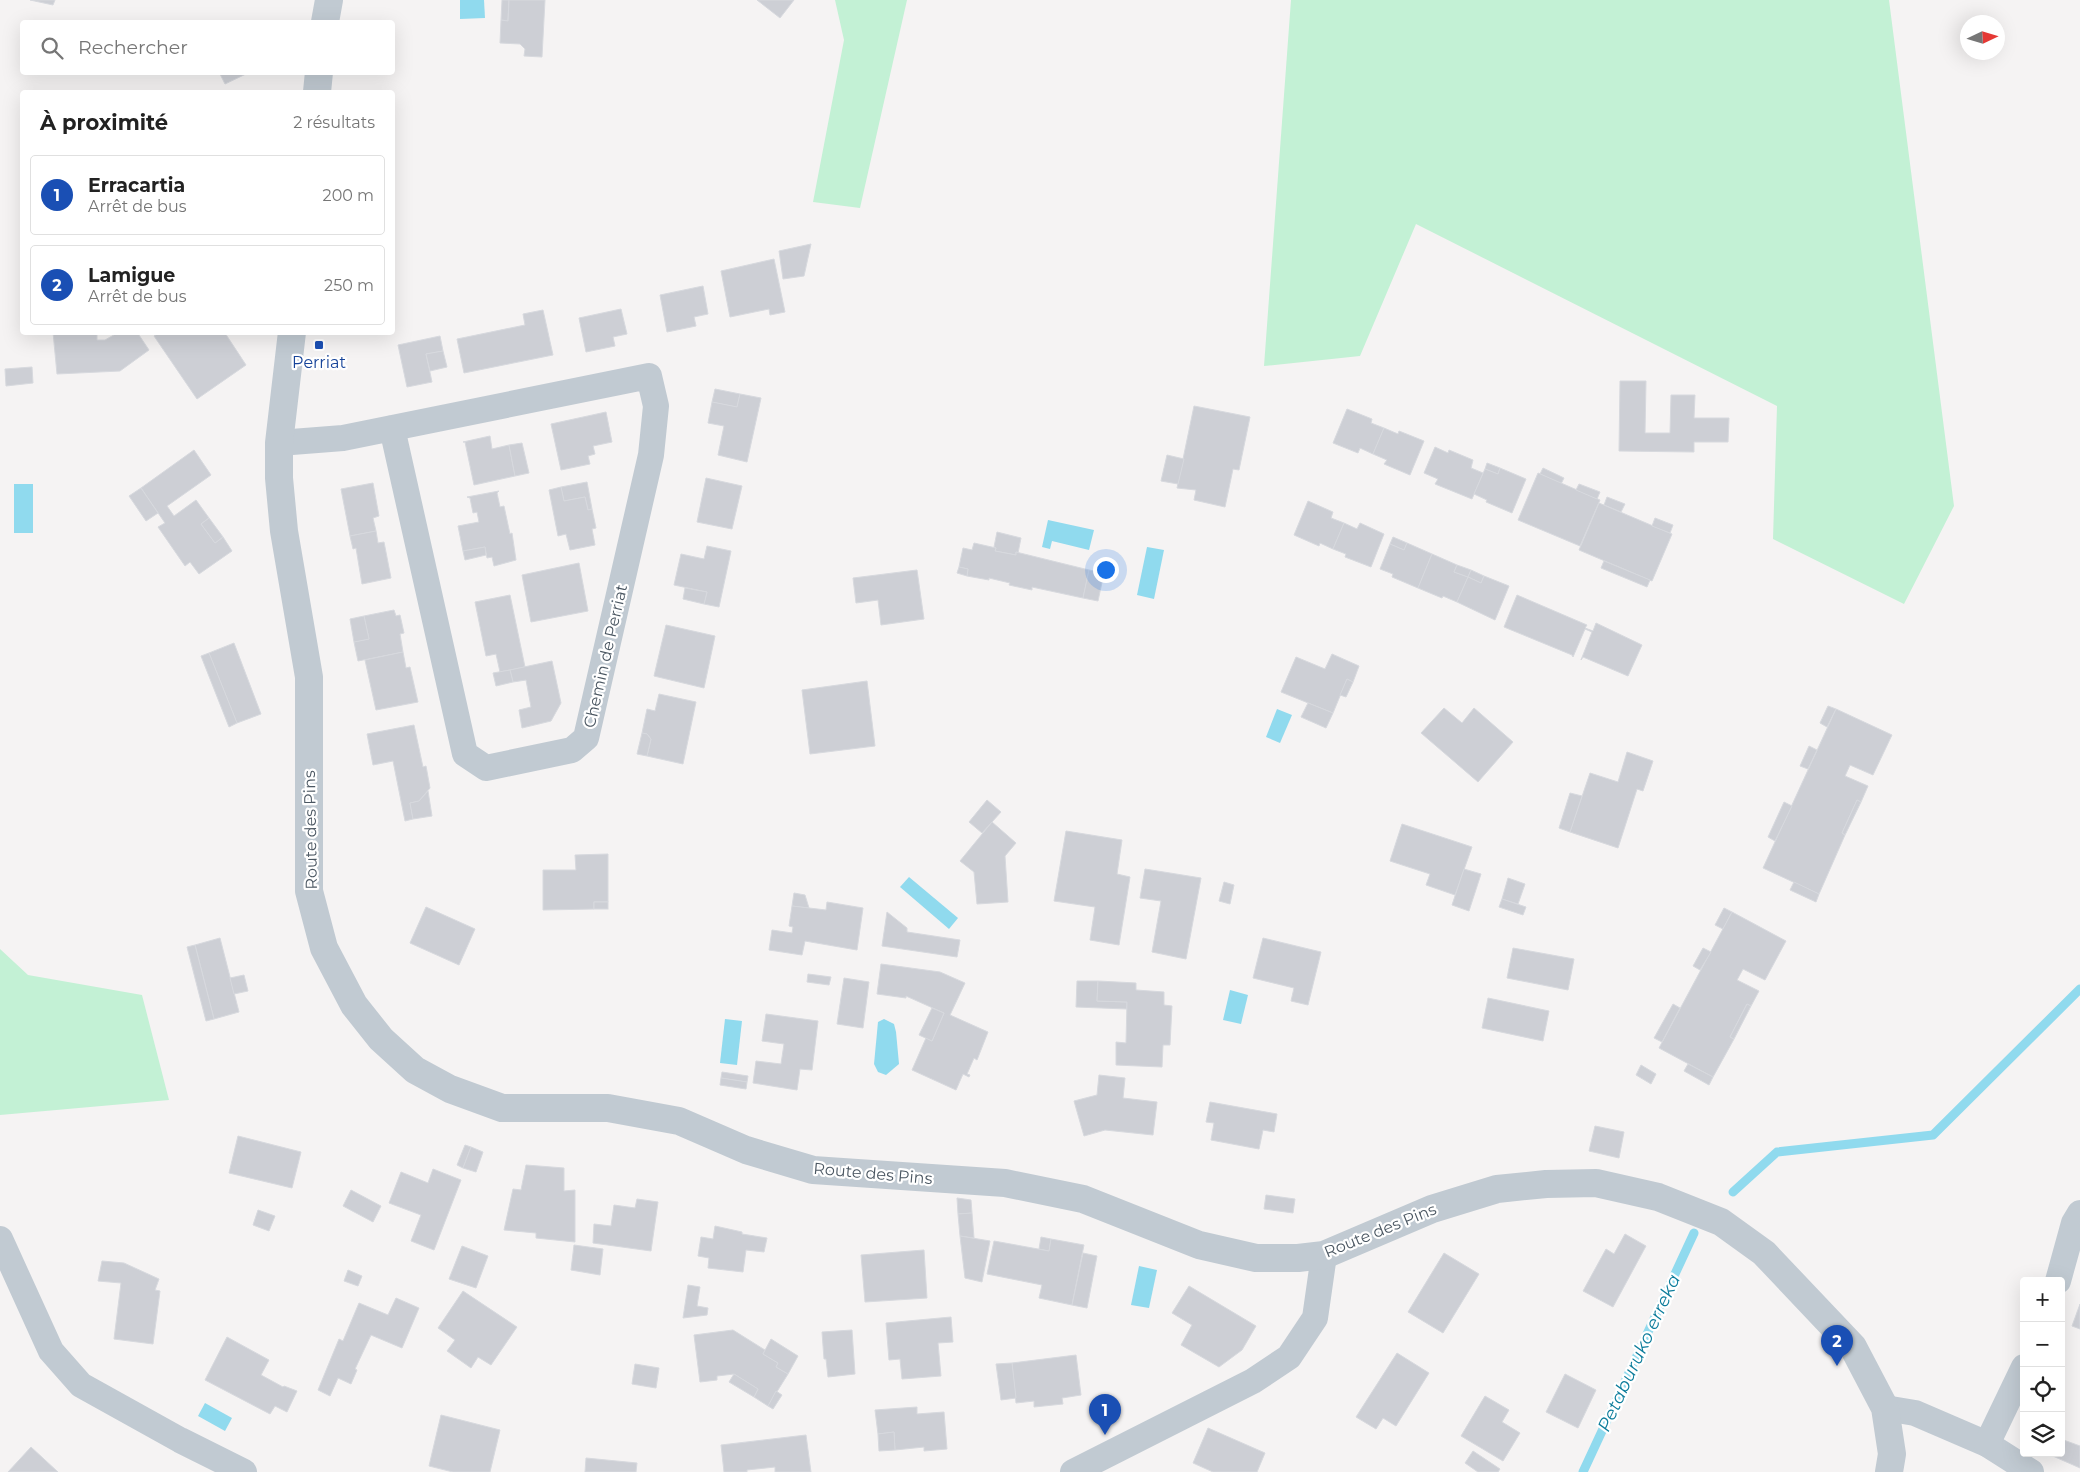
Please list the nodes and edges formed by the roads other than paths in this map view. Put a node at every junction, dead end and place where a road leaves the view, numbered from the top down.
1 (329, 0) edge
2 (325, 20) edge
3 (319, 75) edge
4 (317, 90) edge
5 (292, 335) edge
6 (392, 428) junction
7 (279, 443) junction
8 (2080, 1213) edge
9 (0, 1239) edge
10 (1324, 1255) junction
11 (2059, 1277) edge
12 (2024, 1367) edge
13 (1885, 1408) junction
14 (1987, 1444) junction
15 (244, 1472) edge
16 (1073, 1472) edge
17 (1889, 1472) edge
18 (2031, 1472) edge

1 - 2 street
3 - 4 street
5 - 7 street, Route des Pins
6 - 6 street, Chemin de Perriat
6 - 7 street, Chemin de Perriat
7 - 10 street, Route des Pins
8 - 11 street
9 - 15 street
10 - 13 street, Route des Pins
10 - 16 street
12 - 14 street
13 - 14 street
13 - 17 street, Route des Pins
14 - 18 street

